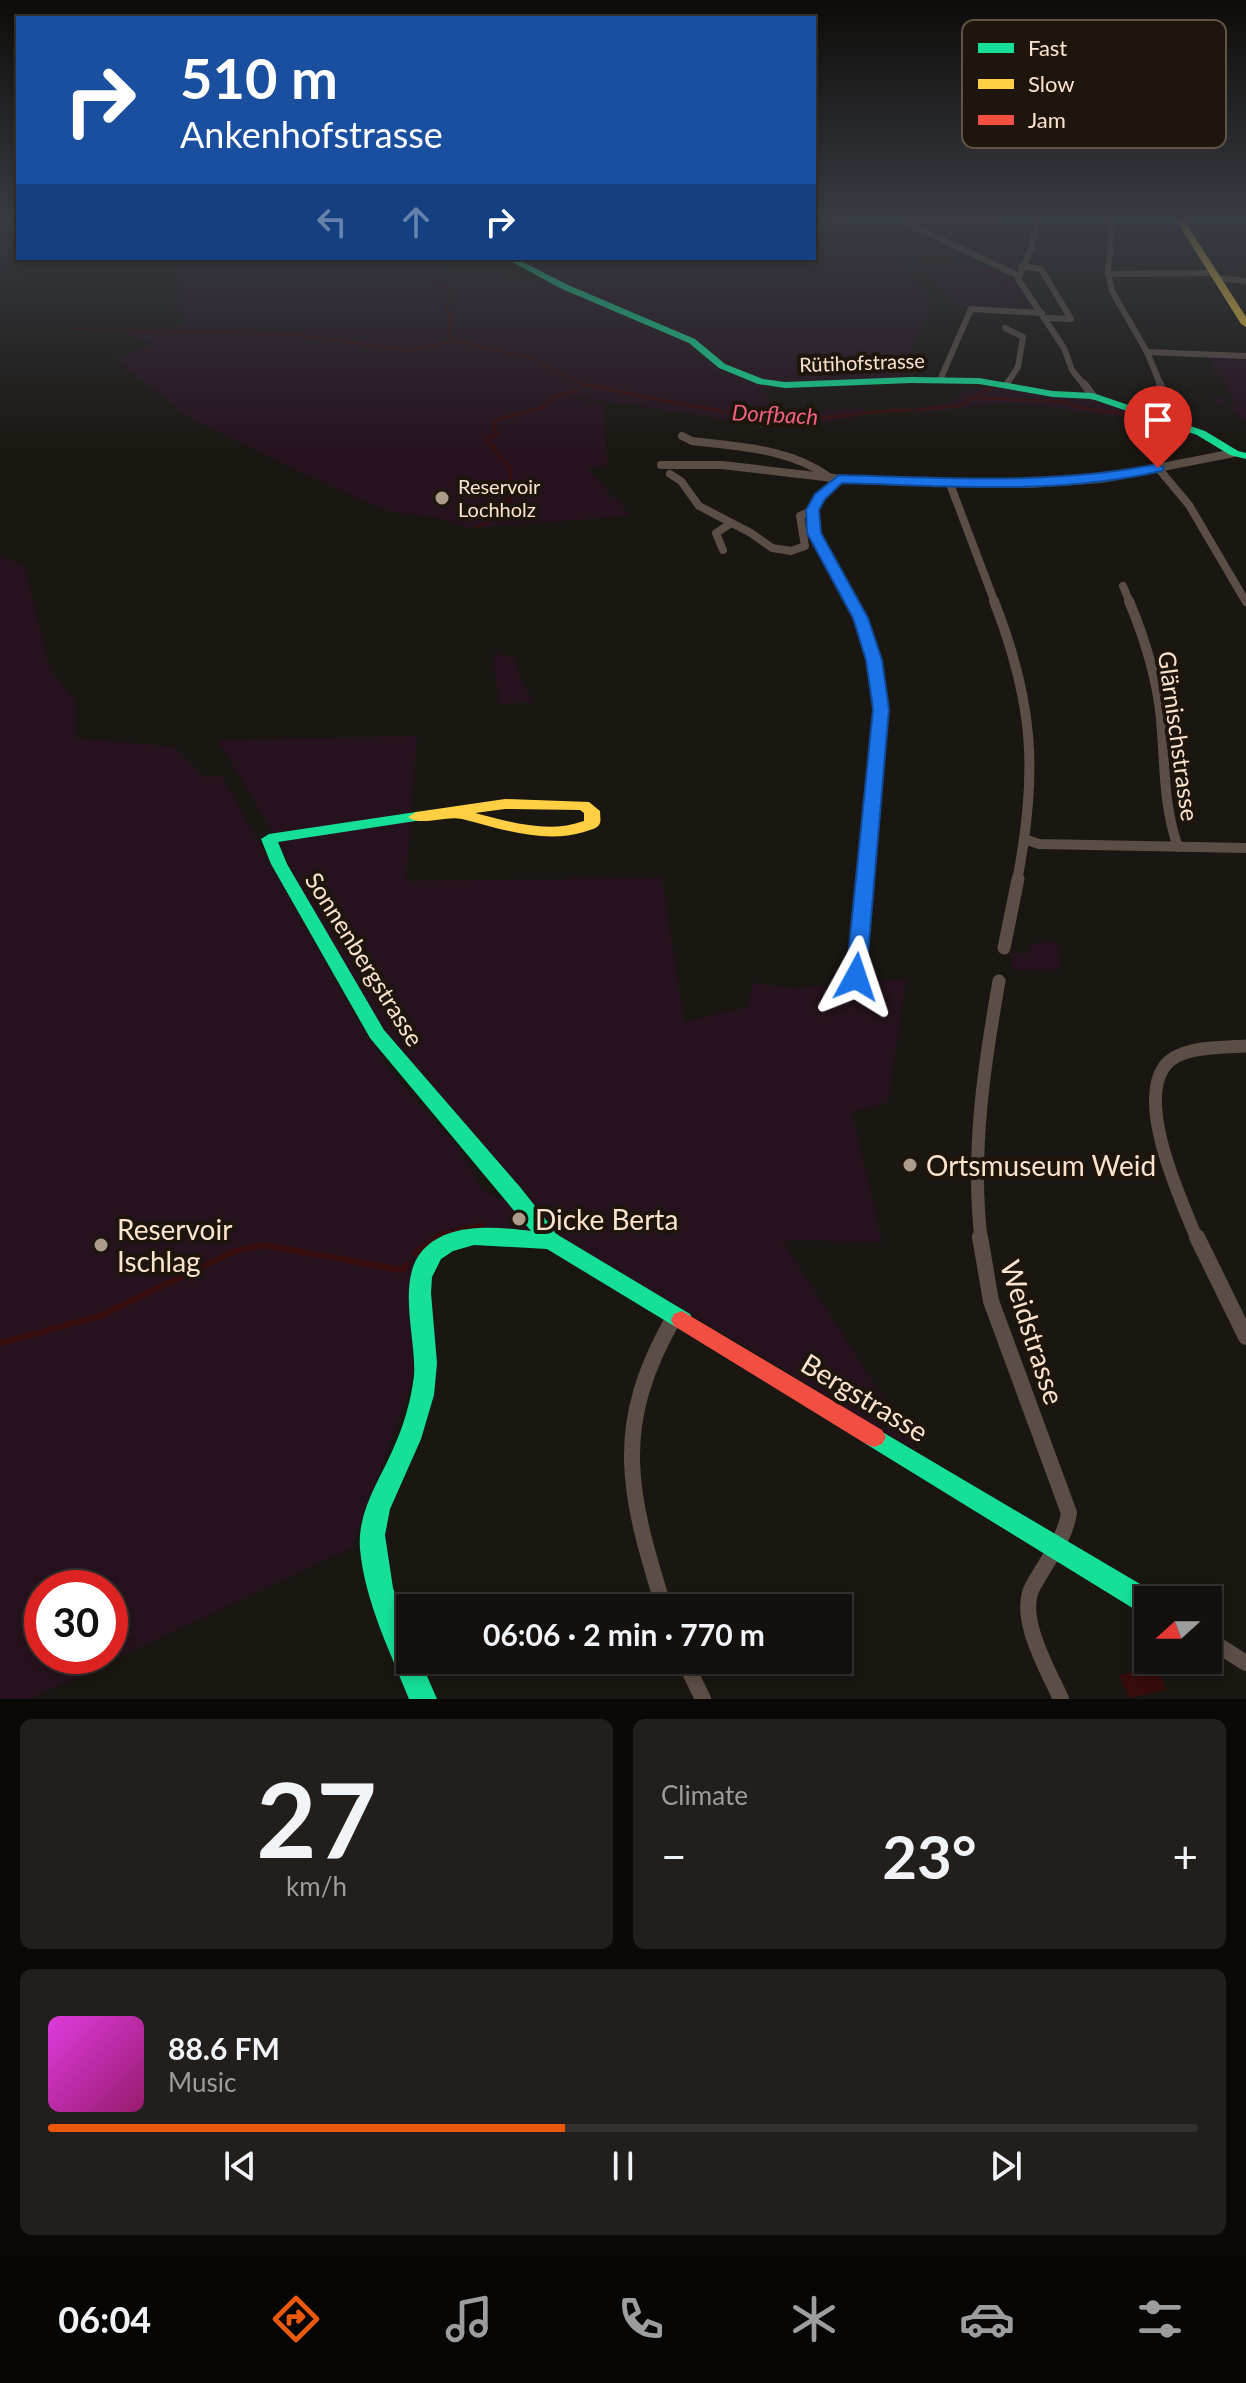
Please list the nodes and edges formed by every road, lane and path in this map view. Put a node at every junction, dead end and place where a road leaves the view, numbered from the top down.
1 (587, 296) edge
2 (1031, 296) edge
3 (1057, 296) edge
4 (1115, 296) edge
5 (1228, 296) edge
6 (1044, 316) junction
7 (1246, 324) edge
8 (1005, 328) dead end
9 (1147, 352) junction
10 (1246, 356) edge
11 (940, 380) junction
12 (1006, 385) junction
13 (1093, 396) junction
14 (1168, 420) junction
15 (682, 436) dead end
16 (1242, 454) edge
17 (661, 465) dead end
18 (1158, 468) junction
19 (670, 474) dead end
20 (834, 478) junction
21 (950, 484) junction
22 (813, 510) junction
23 (730, 524) junction
24 (723, 550) dead end
25 (1123, 586) dead end
26 (1246, 602) edge
27 (456, 813) junction
28 (1024, 839) junction
29 (1178, 847) junction
30 (1246, 848) edge
31 (1004, 948) dead end
32 (856, 977) dead end
33 (999, 981) dead end
34 (1246, 1046) edge
35 (551, 1241) junction
36 (675, 1316) junction
37 (1246, 1337) edge
38 (1057, 1547) junction
39 (660, 1594) edge
40 (1134, 1594) edge
41 (1222, 1648) edge
42 (1246, 1663) edge
43 (691, 1674) edge
44 (423, 1699) edge
45 (703, 1699) edge
46 (1061, 1699) edge

1 - 11 street, Rütihofstrasse
2 - 6 street
3 - 6 street
4 - 9 street
5 - 7 street
6 - 11 street
6 - 13 street
8 - 12 street
9 - 10 street
9 - 14 street
11 - 12 street, Rütihofstrasse
12 - 13 street, Rütihofstrasse
13 - 14 street, Rütihofstrasse
14 - 16 street, Rütihofstrasse
15 - 20 street
16 - 18 street
17 - 20 street
18 - 21 street
18 - 26 street
19 - 23 street
20 - 21 street
20 - 22 street
21 - 28 street
22 - 23 street
22 - 32 street
23 - 24 street
25 - 29 street, Glärnischstrasse
27 - 27 street, Sonnenbergstrasse
27 - 35 street, Sonnenbergstrasse
28 - 29 street
28 - 31 street
29 - 30 street
33 - 38 street, Weidstrasse
34 - 37 street
35 - 36 street, Bergstrasse
35 - 44 street
36 - 38 street, Bergstrasse
36 - 39 street
38 - 40 street, Bergstrasse
38 - 46 street, Weidstrasse
41 - 42 street
43 - 45 street

